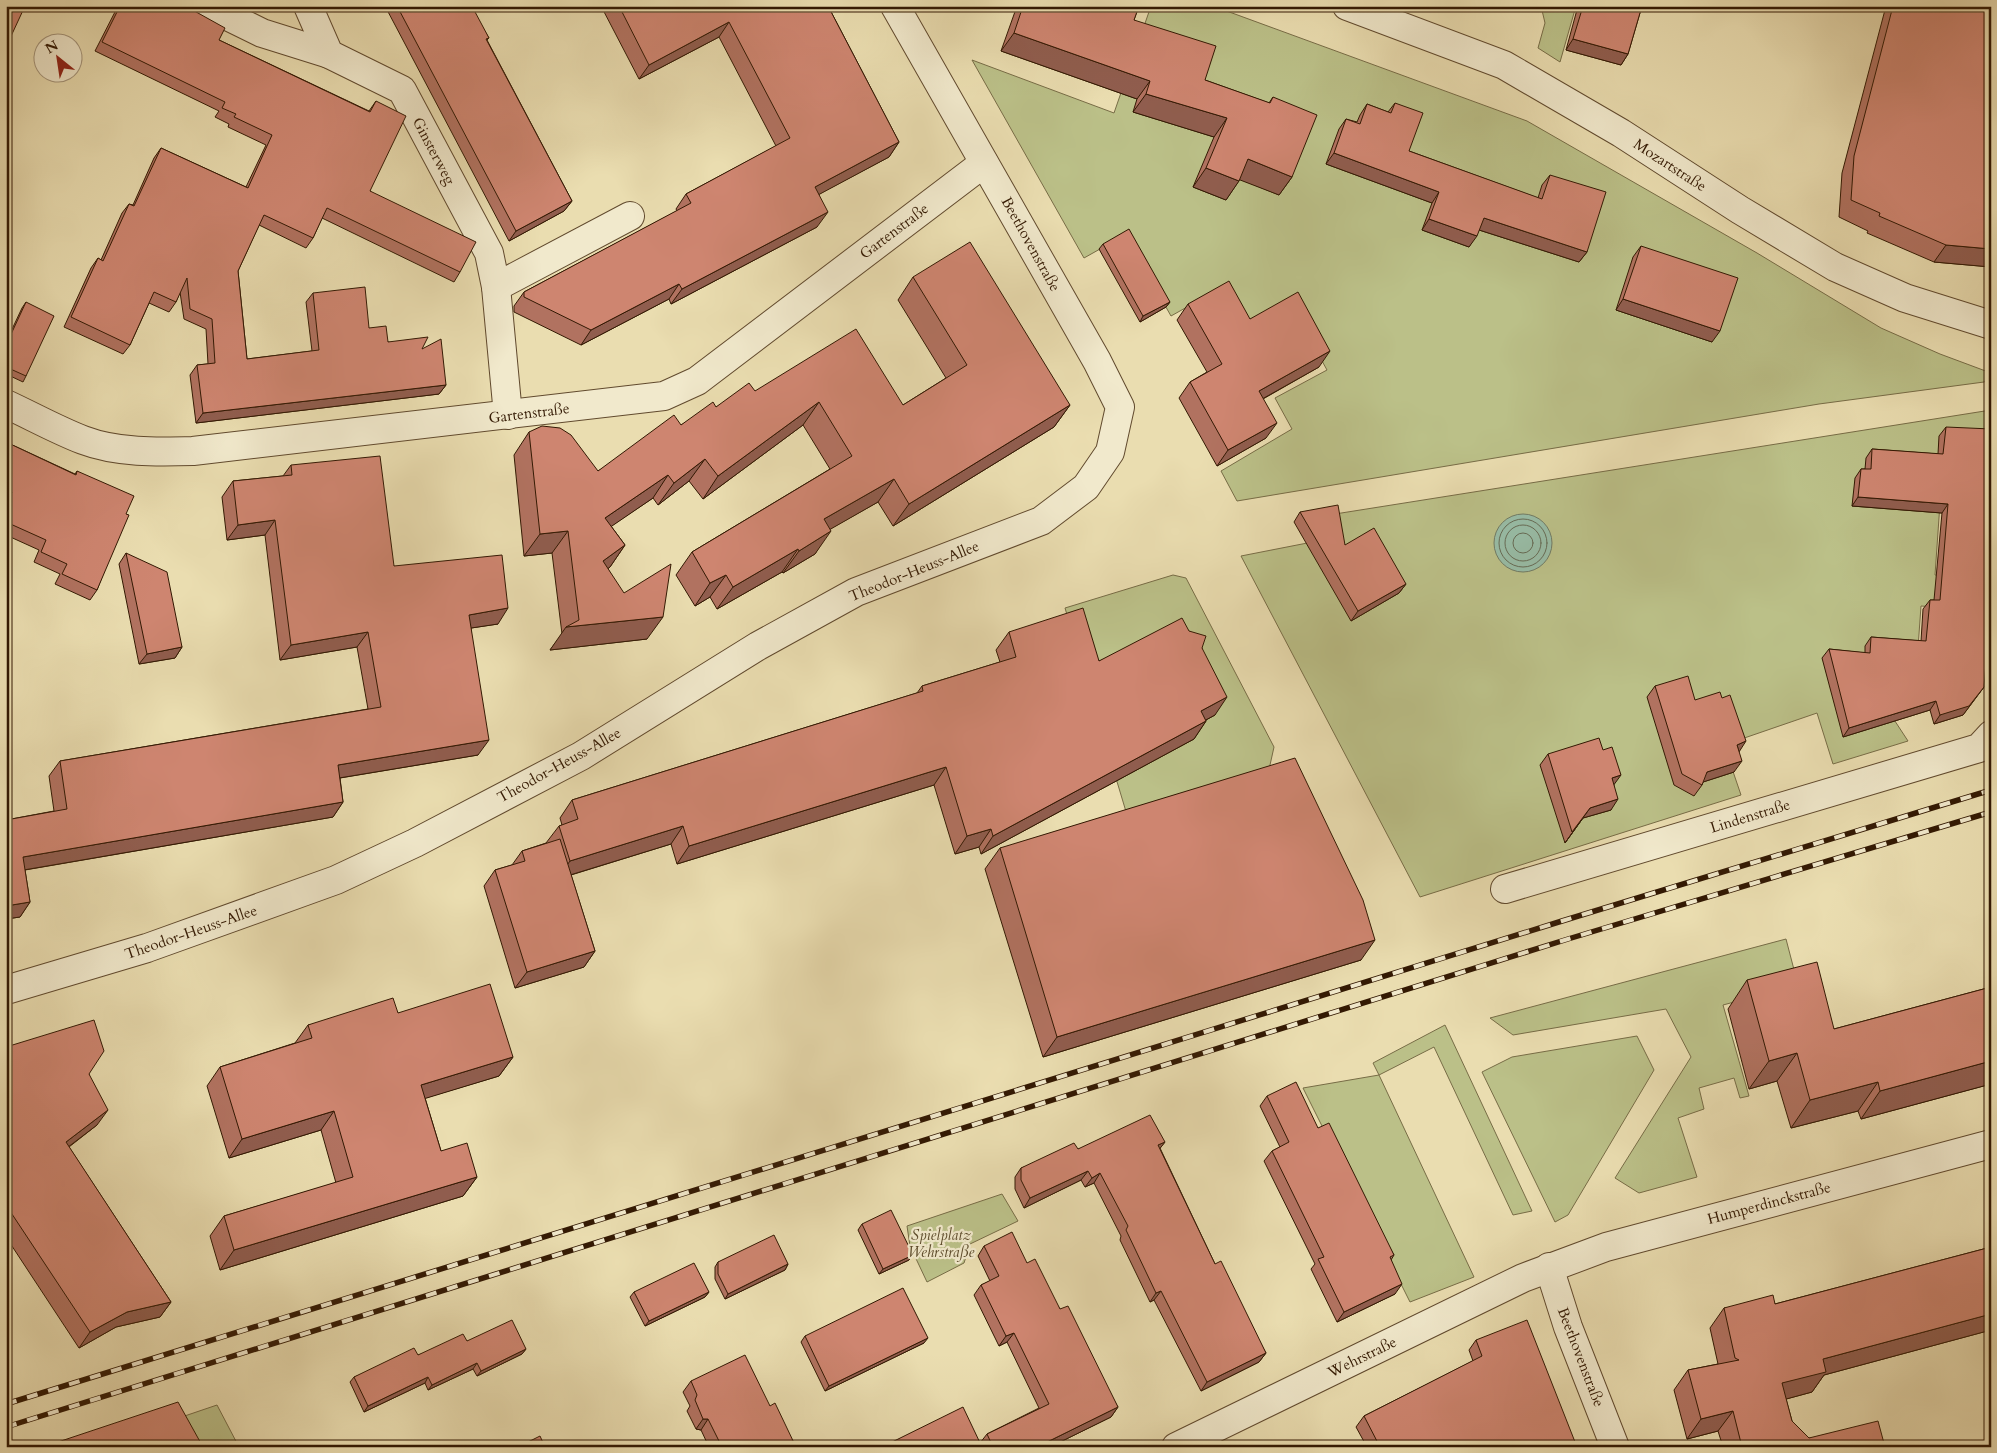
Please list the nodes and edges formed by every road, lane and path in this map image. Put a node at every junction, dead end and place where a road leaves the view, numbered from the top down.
1 (207, 6) edge
2 (308, 6) edge
3 (895, 6) edge
4 (1347, 6) edge
5 (329, 54) junction
6 (984, 163) junction
7 (630, 216) dead end
8 (496, 287) junction
9 (1991, 325) edge
10 (6, 404) edge
11 (508, 415) junction
12 (1086, 487) joint
13 (1991, 735) edge
14 (1505, 889) dead end
15 (6, 990) edge
16 (1991, 1144) edge
17 (1548, 1267) junction
18 (1176, 1447) edge
19 (1615, 1447) edge

1 - 5 street, Ginsterweg
2 - 5 street
3 - 6 street, Beethovenstraße
4 - 9 street, Mozartstraße
5 - 8 street, Ginsterweg
6 - 11 street, Gartenstraße
6 - 12 street, Beethovenstraße
7 - 8 street
8 - 11 street, Ginsterweg
10 - 11 street, Gartenstraße
12 - 15 street, Theodor-Heuss-Allee
13 - 14 street, Lindenstraße
16 - 17 street, Humperdinckstraße
17 - 18 street, Wehrstraße
17 - 19 street, Beethovenstraße

